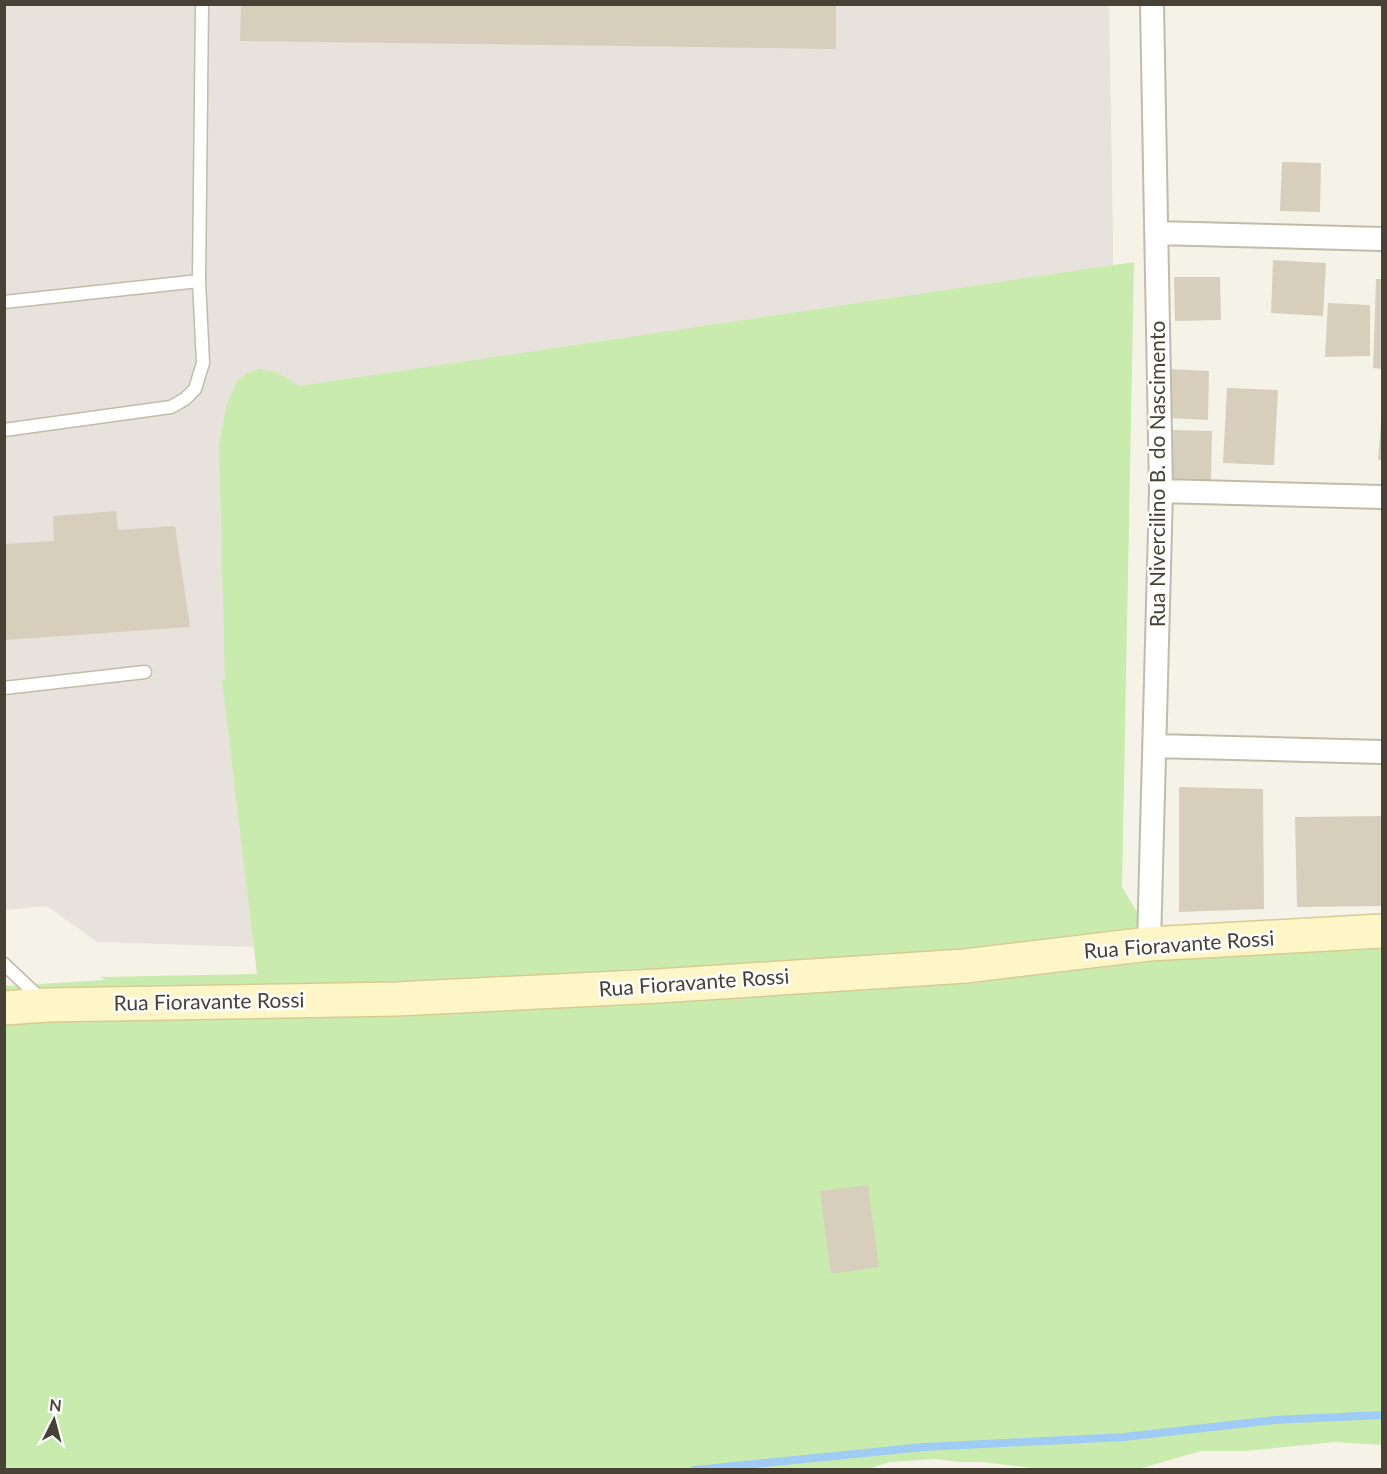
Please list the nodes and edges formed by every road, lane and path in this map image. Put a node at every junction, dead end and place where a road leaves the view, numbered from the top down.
1 (202, 4) edge
2 (1152, 4) edge
3 (1157, 233) junction
4 (1383, 239) edge
5 (199, 281) junction
6 (4, 302) edge
7 (4, 430) edge
8 (1161, 491) junction
9 (1383, 497) edge
10 (145, 672) dead end
11 (4, 688) edge
12 (1155, 746) junction
13 (1383, 752) edge
14 (1383, 931) edge
15 (1149, 944) junction
16 (4, 964) edge
17 (47, 1005) junction
18 (4, 1008) edge

1 - 5 lane
2 - 3 street, Rua Nivercilino B. do Nascimento
3 - 4 street
3 - 8 street, Rua Nivercilino B. do Nascimento
5 - 6 lane
5 - 7 lane
8 - 9 street
8 - 12 street, Rua Nivercilino B. do Nascimento
10 - 11 lane
12 - 13 street
12 - 15 street, Rua Nivercilino B. do Nascimento
14 - 15 street, Rua Fioravante Rossi
15 - 17 street, Rua Fioravante Rossi
16 - 17 lane
17 - 18 street, Rua Fioravante Rossi

